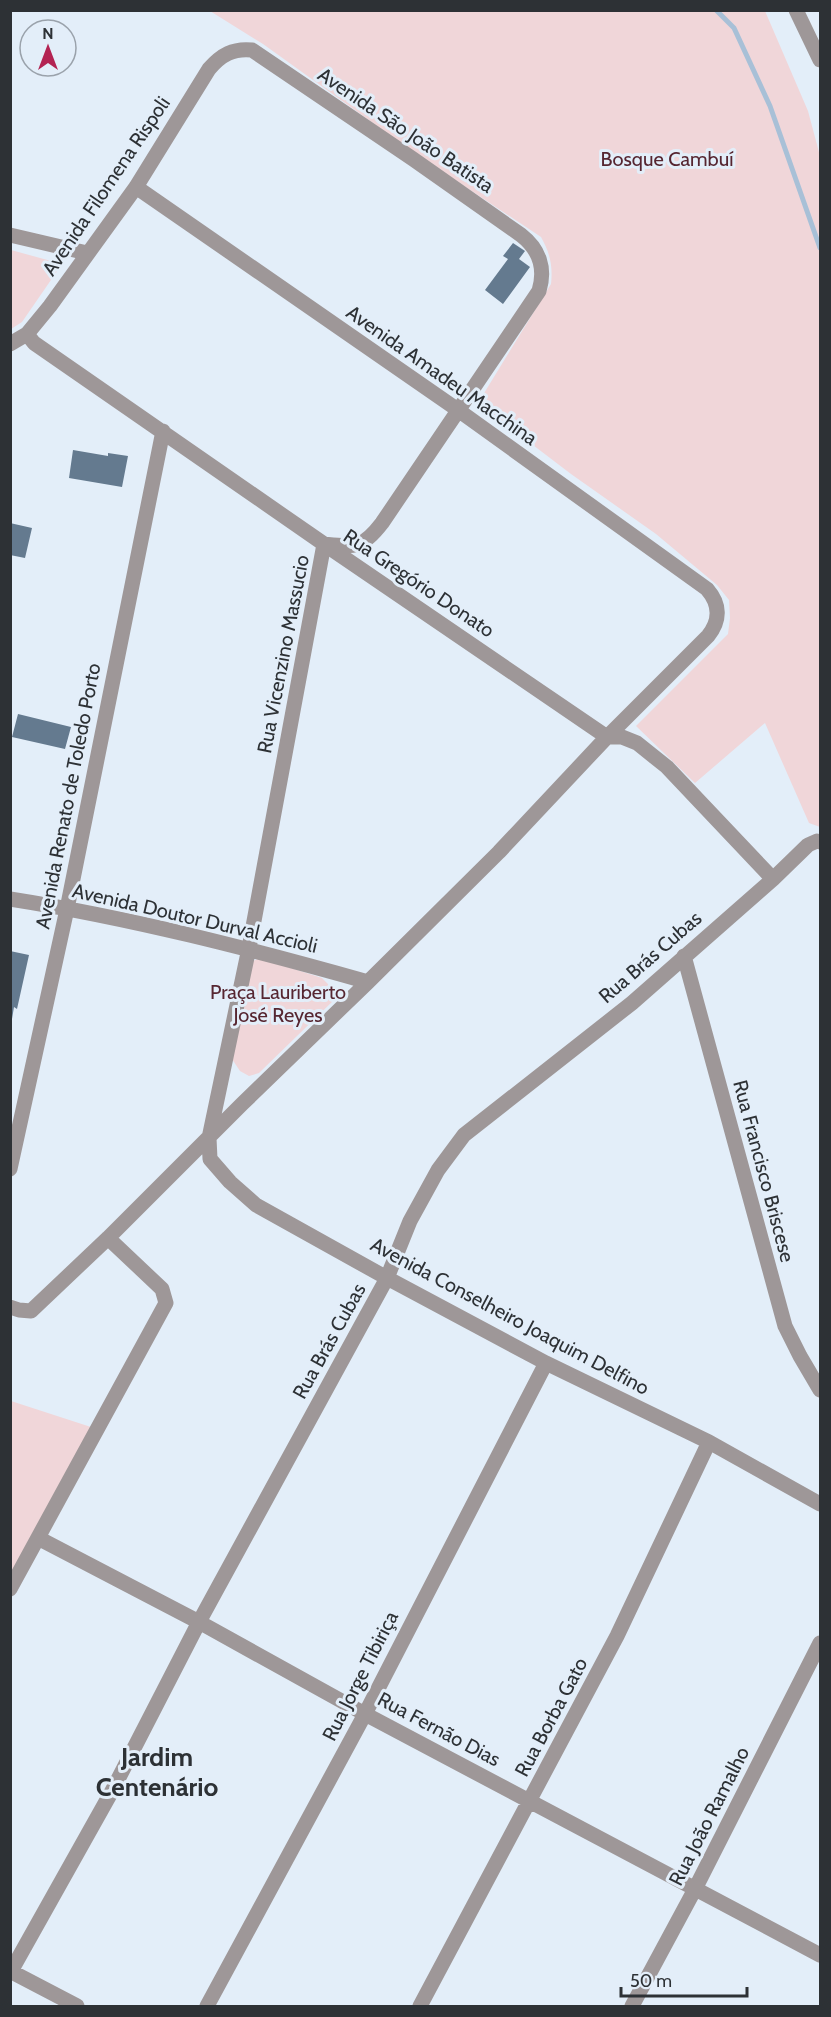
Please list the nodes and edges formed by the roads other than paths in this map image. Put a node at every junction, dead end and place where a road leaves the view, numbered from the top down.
1 (796, 10) edge
2 (233, 51) joint
3 (820, 60) edge
4 (136, 187) junction
5 (10, 235) edge
6 (87, 253) junction
7 (540, 265) joint
8 (27, 333) junction
9 (10, 344) edge
10 (459, 410) junction
11 (163, 431) junction
12 (324, 544) junction
13 (607, 737) junction
14 (819, 842) edge
15 (773, 879) junction
16 (10, 899) edge
17 (67, 909) junction
18 (249, 948) junction
19 (684, 956) junction
20 (368, 982) junction
21 (208, 1138) junction
22 (10, 1169) edge
23 (108, 1238) junction
24 (387, 1278) junction
25 (15, 1309) edge
26 (546, 1363) junction
27 (820, 1390) edge
28 (709, 1442) junction
29 (820, 1504) edge
30 (38, 1538) junction
31 (10, 1589) edge
32 (199, 1622) junction
33 (820, 1643) edge
34 (365, 1714) junction
35 (530, 1800) junction
36 (695, 1889) junction
37 (820, 1955) edge
38 (11, 1972) edge
39 (77, 2007) edge
40 (207, 2007) edge
41 (420, 2007) edge
42 (632, 2007) edge

1 - 3 street
2 - 4 street, Avenida Filomena Rispoli
2 - 7 street, Avenida São João Batista
4 - 6 street, Avenida Filomena Rispoli
4 - 10 street, Avenida Amadeu Macchina
5 - 6 street
6 - 8 street, Avenida Filomena Rispoli
7 - 10 street, Rua Vicenzino Massucio
8 - 9 street, Avenida Filomena Rispoli
8 - 11 street, Rua Gregório Donato
10 - 12 street, Rua Vicenzino Massucio
10 - 13 street, Avenida Amadeu Macchina
11 - 12 street, Rua Gregório Donato
11 - 17 street, Avenida Renato de Toledo Porto
12 - 13 street, Rua Gregório Donato
12 - 18 street, Rua Vicenzino Massucio
13 - 15 street, Rua Gregório Donato
13 - 20 street
14 - 15 street, Rua Brás Cubas
15 - 19 street, Rua Brás Cubas
16 - 17 street, Avenida Doutor Durval Accioli
17 - 18 street, Avenida Doutor Durval Accioli
17 - 22 street, Avenida Renato de Toledo Porto
18 - 20 street, Avenida Doutor Durval Accioli
18 - 21 street, Rua Vicenzino Massucio
19 - 24 street, Rua Brás Cubas
19 - 27 street, Rua Francisco Briscese
20 - 21 street
21 - 23 street
21 - 24 street, Avenida Conselheiro Joaquim Delfino
23 - 25 street
23 - 30 street
24 - 26 street, Avenida Conselheiro Joaquim Delfino
24 - 32 street, Rua Brás Cubas
26 - 28 street, Avenida Conselheiro Joaquim Delfino
26 - 34 street, Rua Jorge Tibiriça
28 - 29 street, Avenida Conselheiro Joaquim Delfino
28 - 35 street, Rua Borba Gato
30 - 31 street
30 - 32 street, Rua Fernão Dias
32 - 34 street, Rua Fernão Dias
32 - 38 street, Rua Brás Cubas
33 - 36 street, Rua João Ramalho
34 - 35 street, Rua Fernão Dias
34 - 40 street, Rua Jorge Tibiriça
35 - 36 street, Rua Fernão Dias
35 - 41 street, Rua Borba Gato
36 - 37 street, Rua Fernão Dias
36 - 42 street, Rua João Ramalho
38 - 39 street

